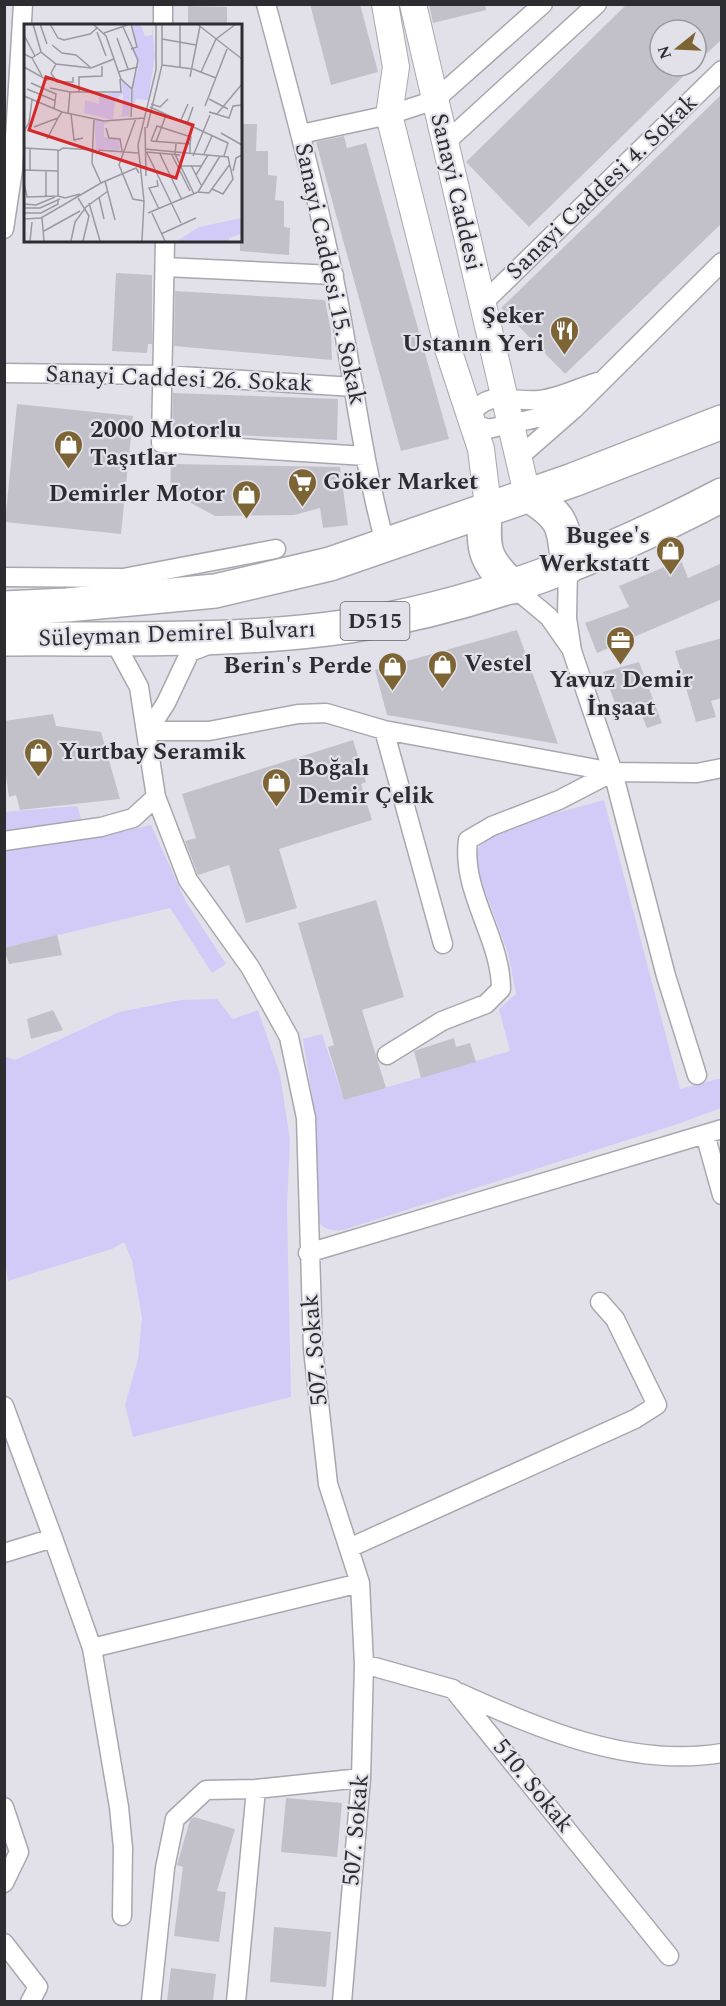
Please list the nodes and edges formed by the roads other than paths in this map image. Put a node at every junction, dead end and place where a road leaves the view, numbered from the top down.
1 (23, 4) edge
2 (163, 4) edge
3 (266, 4) edge
4 (385, 4) edge
5 (413, 4) edge
6 (543, 4) edge
7 (597, 4) edge
8 (164, 24) edge
9 (722, 70) edge
10 (12, 80) edge
11 (435, 100) junction
12 (389, 115) junction
13 (301, 134) junction
14 (445, 143) junction
15 (9, 170) edge
16 (4, 229) edge
17 (165, 242) edge
18 (722, 262) edge
19 (165, 267) junction
20 (334, 275) junction
21 (482, 304) junction
22 (4, 373) edge
23 (164, 375) junction
24 (599, 381) junction
25 (354, 387) junction
26 (574, 409) junction
27 (508, 412) junction
28 (473, 419) junction
29 (722, 422) edge
30 (365, 456) junction
31 (518, 458) junction
32 (527, 494) junction
33 (722, 495) edge
34 (485, 510) junction
35 (386, 546) junction
36 (276, 549) dead end
37 (567, 567) junction
38 (4, 577) edge
39 (513, 587) junction
40 (4, 608) edge
41 (229, 636) junction
42 (4, 639) edge
43 (113, 639) junction
44 (572, 651) junction
45 (384, 730) junction
46 (148, 731) junction
47 (722, 768) edge
48 (613, 772) junction
49 (156, 797) junction
50 (4, 842) edge
51 (443, 944) dead end
52 (387, 1055) dead end
53 (697, 1075) dead end
54 (713, 1131) edge
55 (722, 1195) edge
56 (308, 1253) junction
57 (600, 1302) dead end
58 (4, 1406) edge
59 (53, 1538) junction
60 (349, 1548) junction
61 (4, 1553) edge
62 (360, 1583) junction
63 (92, 1648) junction
64 (364, 1664) junction
65 (453, 1689) junction
66 (722, 1753) edge
67 (361, 1778) junction
68 (256, 1789) junction
69 (4, 1806) edge
70 (4, 1883) edge
71 (122, 1916) dead end
72 (4, 1943) edge
73 (669, 1956) dead end
74 (30, 2001) edge
75 (151, 2001) edge
76 (236, 2001) edge
77 (342, 2001) edge

1 - 10 street
2 - 8 street
3 - 13 street, Sanayi Caddesi 15. Sokak
4 - 12 street, Sanayi Caddesi
5 - 11 street, Sanayi Caddesi
6 - 11 street
7 - 14 street
9 - 21 street, Sanayi Caddesi 4. Sokak
10 - 15 street
11 - 12 street, Sanayi Caddesi
11 - 14 street, Sanayi Caddesi
12 - 13 street
12 - 28 street, Sanayi Caddesi
13 - 20 street, Sanayi Caddesi 15. Sokak
14 - 21 street, Sanayi Caddesi
15 - 16 street
17 - 19 street
18 - 24 street
19 - 20 street
19 - 23 street
20 - 25 street, Sanayi Caddesi 15. Sokak
21 - 27 street, Sanayi Caddesi
22 - 23 street, Sanayi Caddesi 26. Sokak
23 - 25 street, Sanayi Caddesi 26. Sokak
23 - 30 street
24 - 26 street
24 - 27 street
25 - 30 street, Sanayi Caddesi 15. Sokak
26 - 27 street
26 - 31 street
27 - 28 street
27 - 28 street
27 - 31 street, Sanayi Caddesi
28 - 34 street, Sanayi Caddesi
29 - 32 highway, Süleyman Demirel Bulvarı
30 - 35 street, Sanayi Caddesi 15. Sokak
31 - 32 street, Sanayi Caddesi
32 - 34 highway, Süleyman Demirel Bulvarı
32 - 37 highway
33 - 37 highway, Süleyman Demirel Bulvarı / D515
34 - 35 highway, Süleyman Demirel Bulvarı
34 - 39 highway
35 - 40 highway, Süleyman Demirel Bulvarı
36 - 38 street
37 - 39 highway, Süleyman Demirel Bulvarı / D515
37 - 44 street
39 - 41 highway, Süleyman Demirel Bulvarı / D515
39 - 44 street
41 - 43 highway, Süleyman Demirel Bulvarı / D515
41 - 46 street
42 - 43 highway, Süleyman Demirel Bulvarı / D515
43 - 46 street, 507. Sokak
44 - 48 street
45 - 46 street
45 - 48 street
45 - 51 street
46 - 49 street, 507. Sokak
47 - 48 street
48 - 52 street
48 - 53 street
49 - 50 street
49 - 56 street, 507. Sokak
54 - 55 street
54 - 56 street
56 - 60 street, 507. Sokak
57 - 60 street
58 - 59 street
59 - 61 street
59 - 63 street
60 - 62 street, 507. Sokak
62 - 63 street
62 - 64 street, 507. Sokak
63 - 71 street
64 - 65 street
64 - 67 street, 507. Sokak
65 - 66 street
65 - 73 street, 510. Sokak
67 - 68 street
67 - 77 street, 507. Sokak
68 - 75 street
68 - 76 street
69 - 70 street
72 - 74 street

